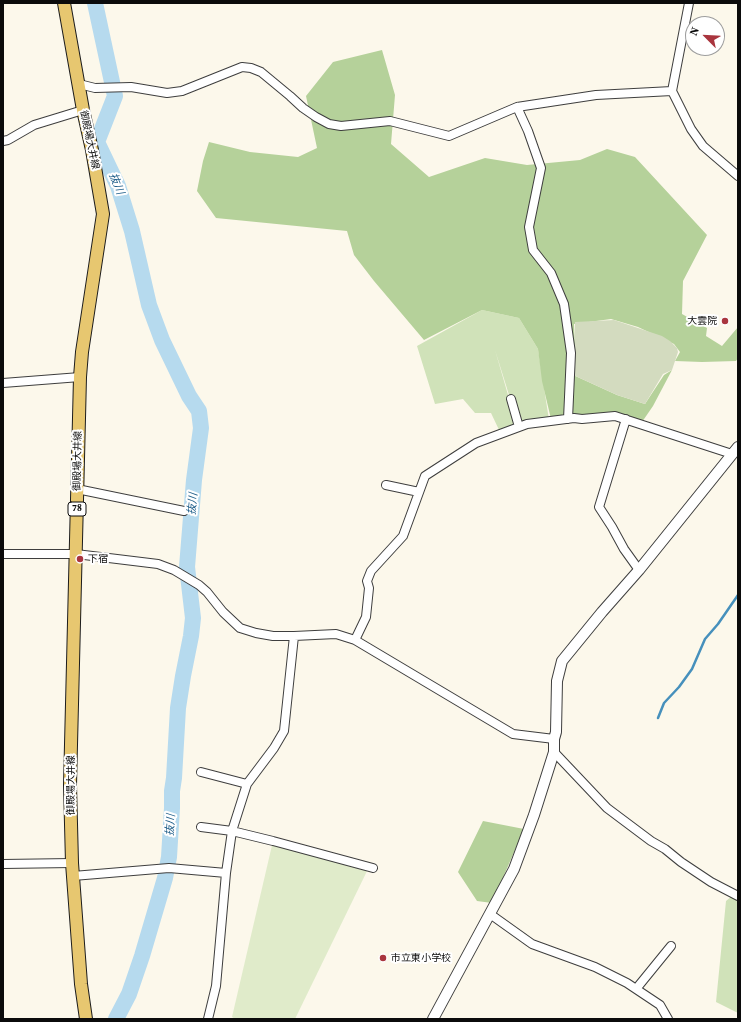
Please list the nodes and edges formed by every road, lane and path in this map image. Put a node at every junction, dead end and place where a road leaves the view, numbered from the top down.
1 (64, 3) edge
2 (688, 3) edge
3 (78, 84) junction
4 (672, 91) junction
5 (517, 107) junction
6 (83, 110) junction
7 (3, 141) edge
8 (738, 176) edge
9 (80, 377) junction
10 (3, 383) edge
11 (511, 399) dead end
12 (568, 419) junction
13 (626, 419) junction
14 (519, 427) junction
15 (735, 450) edge
16 (386, 485) dead end
17 (77, 489) junction
18 (419, 492) junction
19 (184, 511) dead end
20 (3, 554) edge
21 (76, 554) junction
22 (639, 570) junction
23 (294, 636) junction
24 (355, 640) junction
25 (554, 740) junction
26 (554, 752) junction
27 (201, 772) dead end
28 (247, 784) junction
29 (201, 827) dead end
30 (232, 831) junction
31 (72, 863) junction
32 (3, 864) edge
33 (373, 868) dead end
34 (226, 873) junction
35 (73, 876) junction
36 (738, 896) edge
37 (490, 914) junction
38 (671, 946) dead end
39 (636, 989) junction
40 (86, 1019) edge
41 (210, 1019) edge
42 (433, 1019) edge
43 (668, 1019) edge

1 - 3 main road, 御殿場大井線 / 78
2 - 4 street
3 - 5 street
3 - 6 main road, 御殿場大井線 / 78
4 - 5 street
4 - 8 street
5 - 12 street
6 - 7 street
6 - 9 main road, 御殿場大井線 / 78
9 - 10 street
9 - 17 main road, 御殿場大井線 / 78
11 - 14 street
12 - 13 street
12 - 14 street
13 - 15 street
13 - 22 street
14 - 18 street
15 - 22 street
16 - 18 street
17 - 19 street
17 - 21 main road, 御殿場大井線 / 78
18 - 24 street
20 - 21 street
21 - 23 street
21 - 31 main road, 御殿場大井線 / 78
22 - 25 street
23 - 24 street
23 - 28 street
24 - 25 street
25 - 26 street
26 - 36 street
26 - 37 street
27 - 28 street
28 - 30 street
29 - 30 street
30 - 33 street
30 - 34 street
31 - 32 street
31 - 35 main road, 御殿場大井線 / 78
34 - 35 street
34 - 41 street
35 - 40 main road, 御殿場大井線 / 78
37 - 39 street
37 - 42 street
38 - 39 street
39 - 43 street

